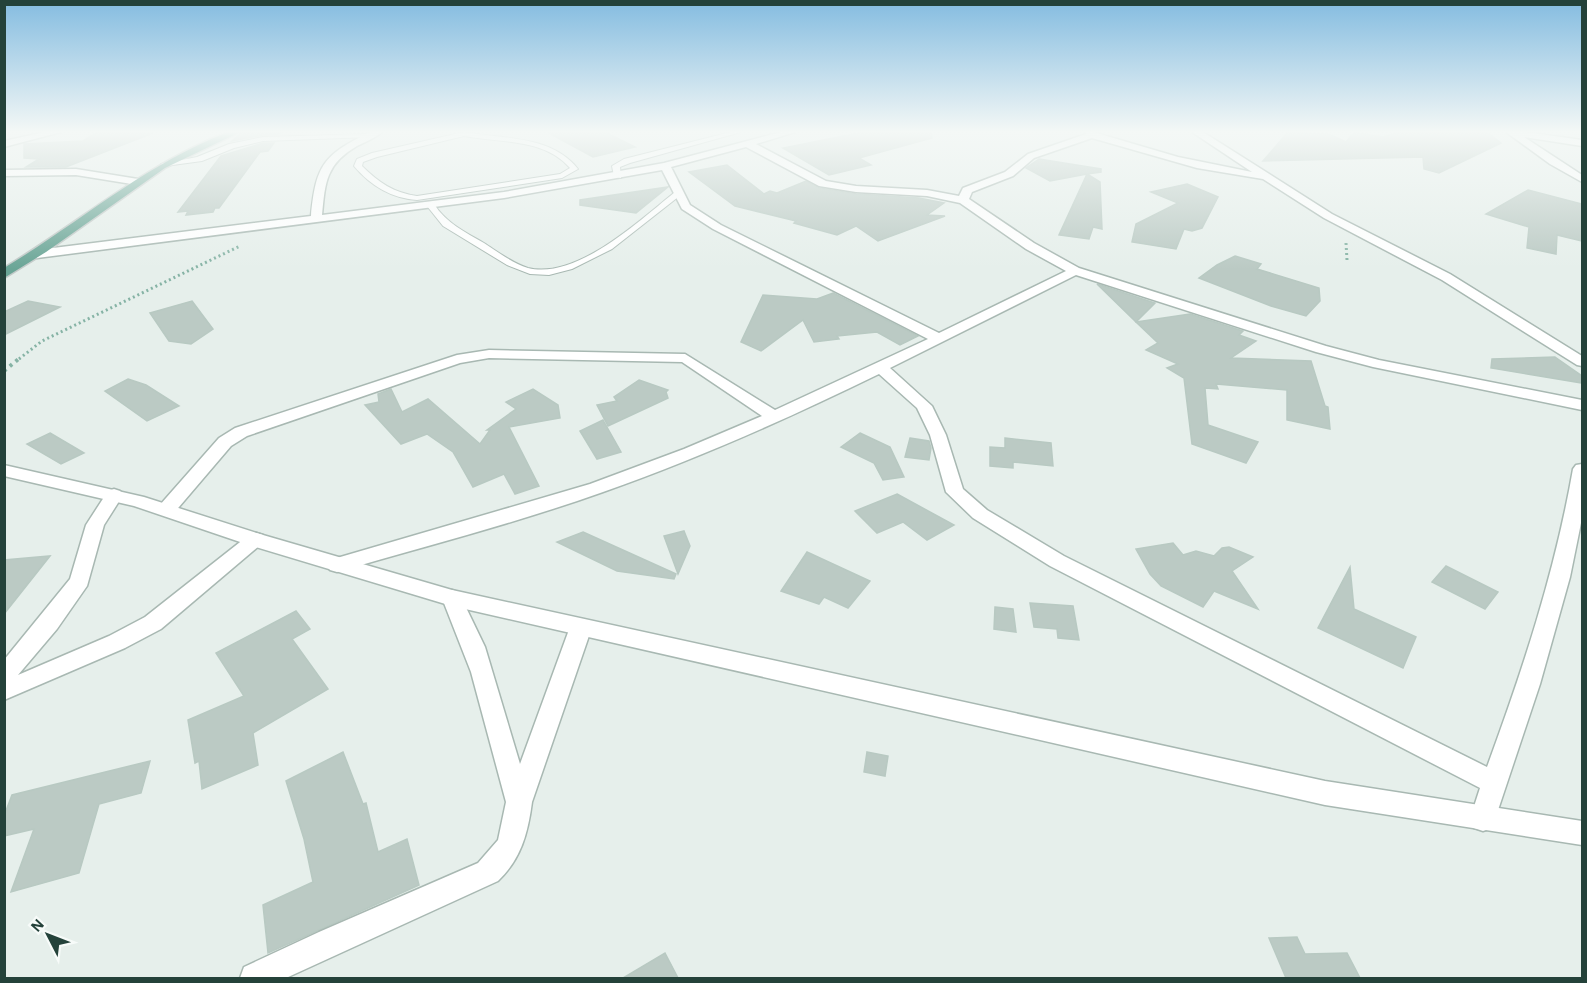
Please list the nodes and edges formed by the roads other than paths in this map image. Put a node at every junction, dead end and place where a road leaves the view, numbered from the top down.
1 (112, 178) edge
2 (145, 178) edge
3 (321, 178) edge
4 (372, 178) edge
5 (551, 178) edge
6 (606, 178) edge
7 (671, 178) edge
8 (812, 178) edge
9 (999, 178) edge
10 (1271, 178) edge
11 (138, 182) junction
12 (678, 194) junction
13 (963, 200) junction
14 (431, 206) junction
15 (316, 220) junction
16 (38, 254) junction
17 (1075, 271) junction
18 (4, 274) edge
19 (939, 339) junction
20 (1582, 362) edge
21 (880, 367) junction
22 (1582, 405) edge
23 (773, 416) junction
24 (1582, 469) edge
25 (4, 470) edge
26 (114, 495) junction
27 (166, 510) junction
28 (1579, 517) edge
29 (256, 540) junction
30 (337, 565) junction
31 (452, 598) junction
32 (581, 627) junction
33 (4, 676) edge
34 (4, 691) edge
35 (1493, 782) junction
36 (519, 802) junction
37 (1483, 819) junction
38 (1582, 833) edge
39 (255, 978) edge

1 - 11 street
2 - 11 main road
3 - 15 street
4 - 5 lane
6 - 14 street
7 - 12 street
8 - 13 street
9 - 13 street
10 - 20 street
11 - 16 main road
12 - 14 lane
12 - 19 street
13 - 17 street
14 - 15 street
15 - 16 street
16 - 18 main road
17 - 19 street
17 - 22 street
19 - 21 street
21 - 23 street
21 - 35 street
23 - 27 street
23 - 30 street
24 - 28 street
25 - 26 street
26 - 27 street
26 - 33 street
27 - 29 street
28 - 35 street
29 - 30 street
29 - 34 street
30 - 31 street
31 - 32 street
31 - 36 street
32 - 36 street
32 - 37 street
35 - 37 street
36 - 39 street
37 - 38 street

